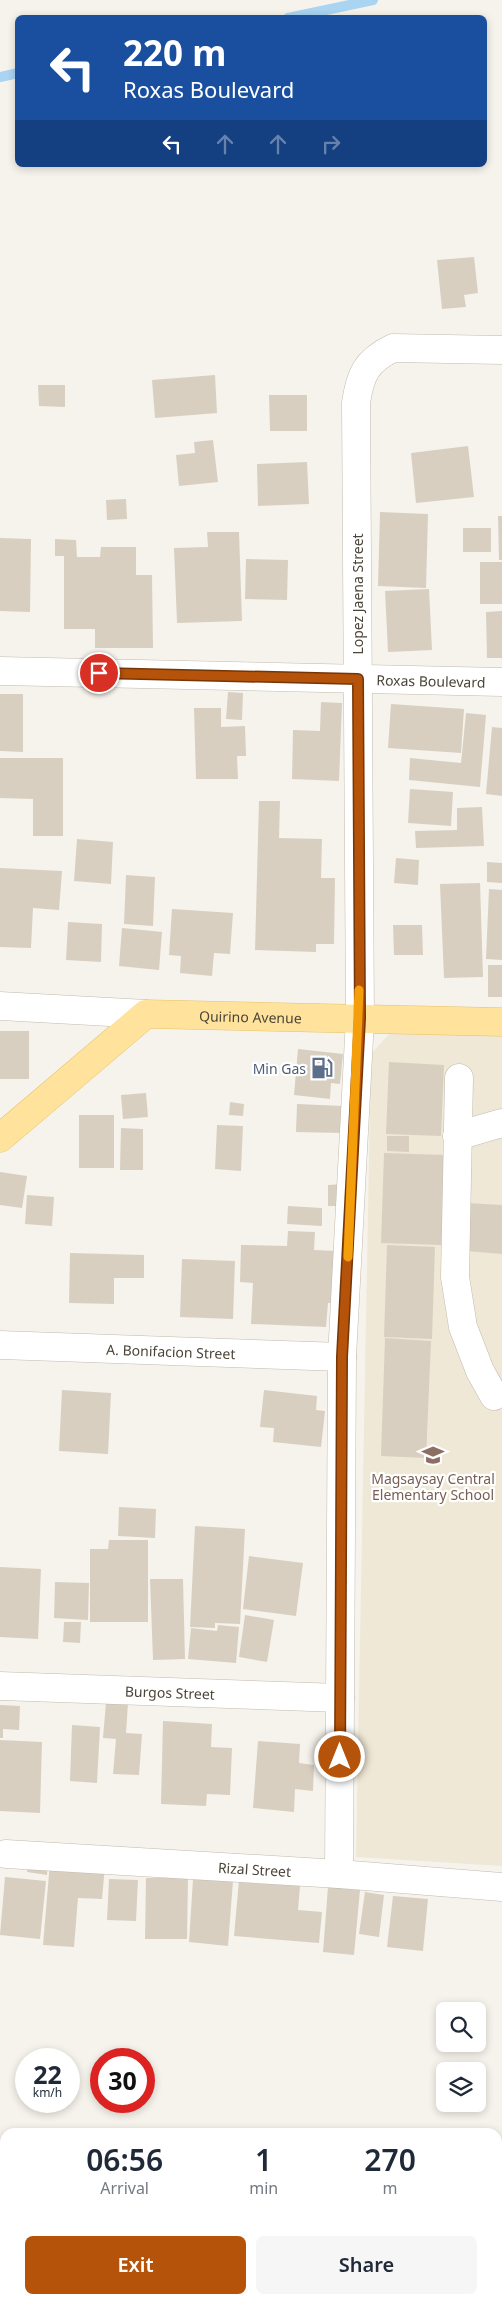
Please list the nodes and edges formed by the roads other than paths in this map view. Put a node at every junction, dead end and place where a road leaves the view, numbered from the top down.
1 (502, 350) edge
2 (0, 671) edge
3 (358, 679) junction
4 (502, 682) edge
5 (0, 1006) edge
6 (146, 1014) junction
7 (360, 1018) junction
8 (502, 1022) edge
9 (459, 1078) dead end
10 (502, 1123) edge
11 (458, 1136) junction
12 (0, 1138) edge
13 (0, 1345) edge
14 (342, 1357) junction
15 (494, 1396) dead end
16 (0, 1686) edge
17 (340, 1698) junction
18 (6, 1854) dead end
19 (339, 1874) junction
20 (502, 1887) edge

1 - 3 street, Lopez Jaena Street
2 - 3 street, Roxas Boulevard
3 - 4 street, Roxas Boulevard
3 - 7 street, Lopez Jaena Street
5 - 6 street, Quirino Avenue
6 - 7 main road, Quirino Avenue
6 - 12 main road
7 - 8 main road, Quirino Avenue
7 - 14 street, Lopez Jaena Street
9 - 11 street
10 - 11 street
11 - 15 street
13 - 14 street, A. Bonifacion Street
14 - 17 street, Lopez Jaena Street
16 - 17 street, Burgos Street
17 - 19 street, Lopez Jaena Street
18 - 19 street, Rizal Street
19 - 20 street, Rizal Street

